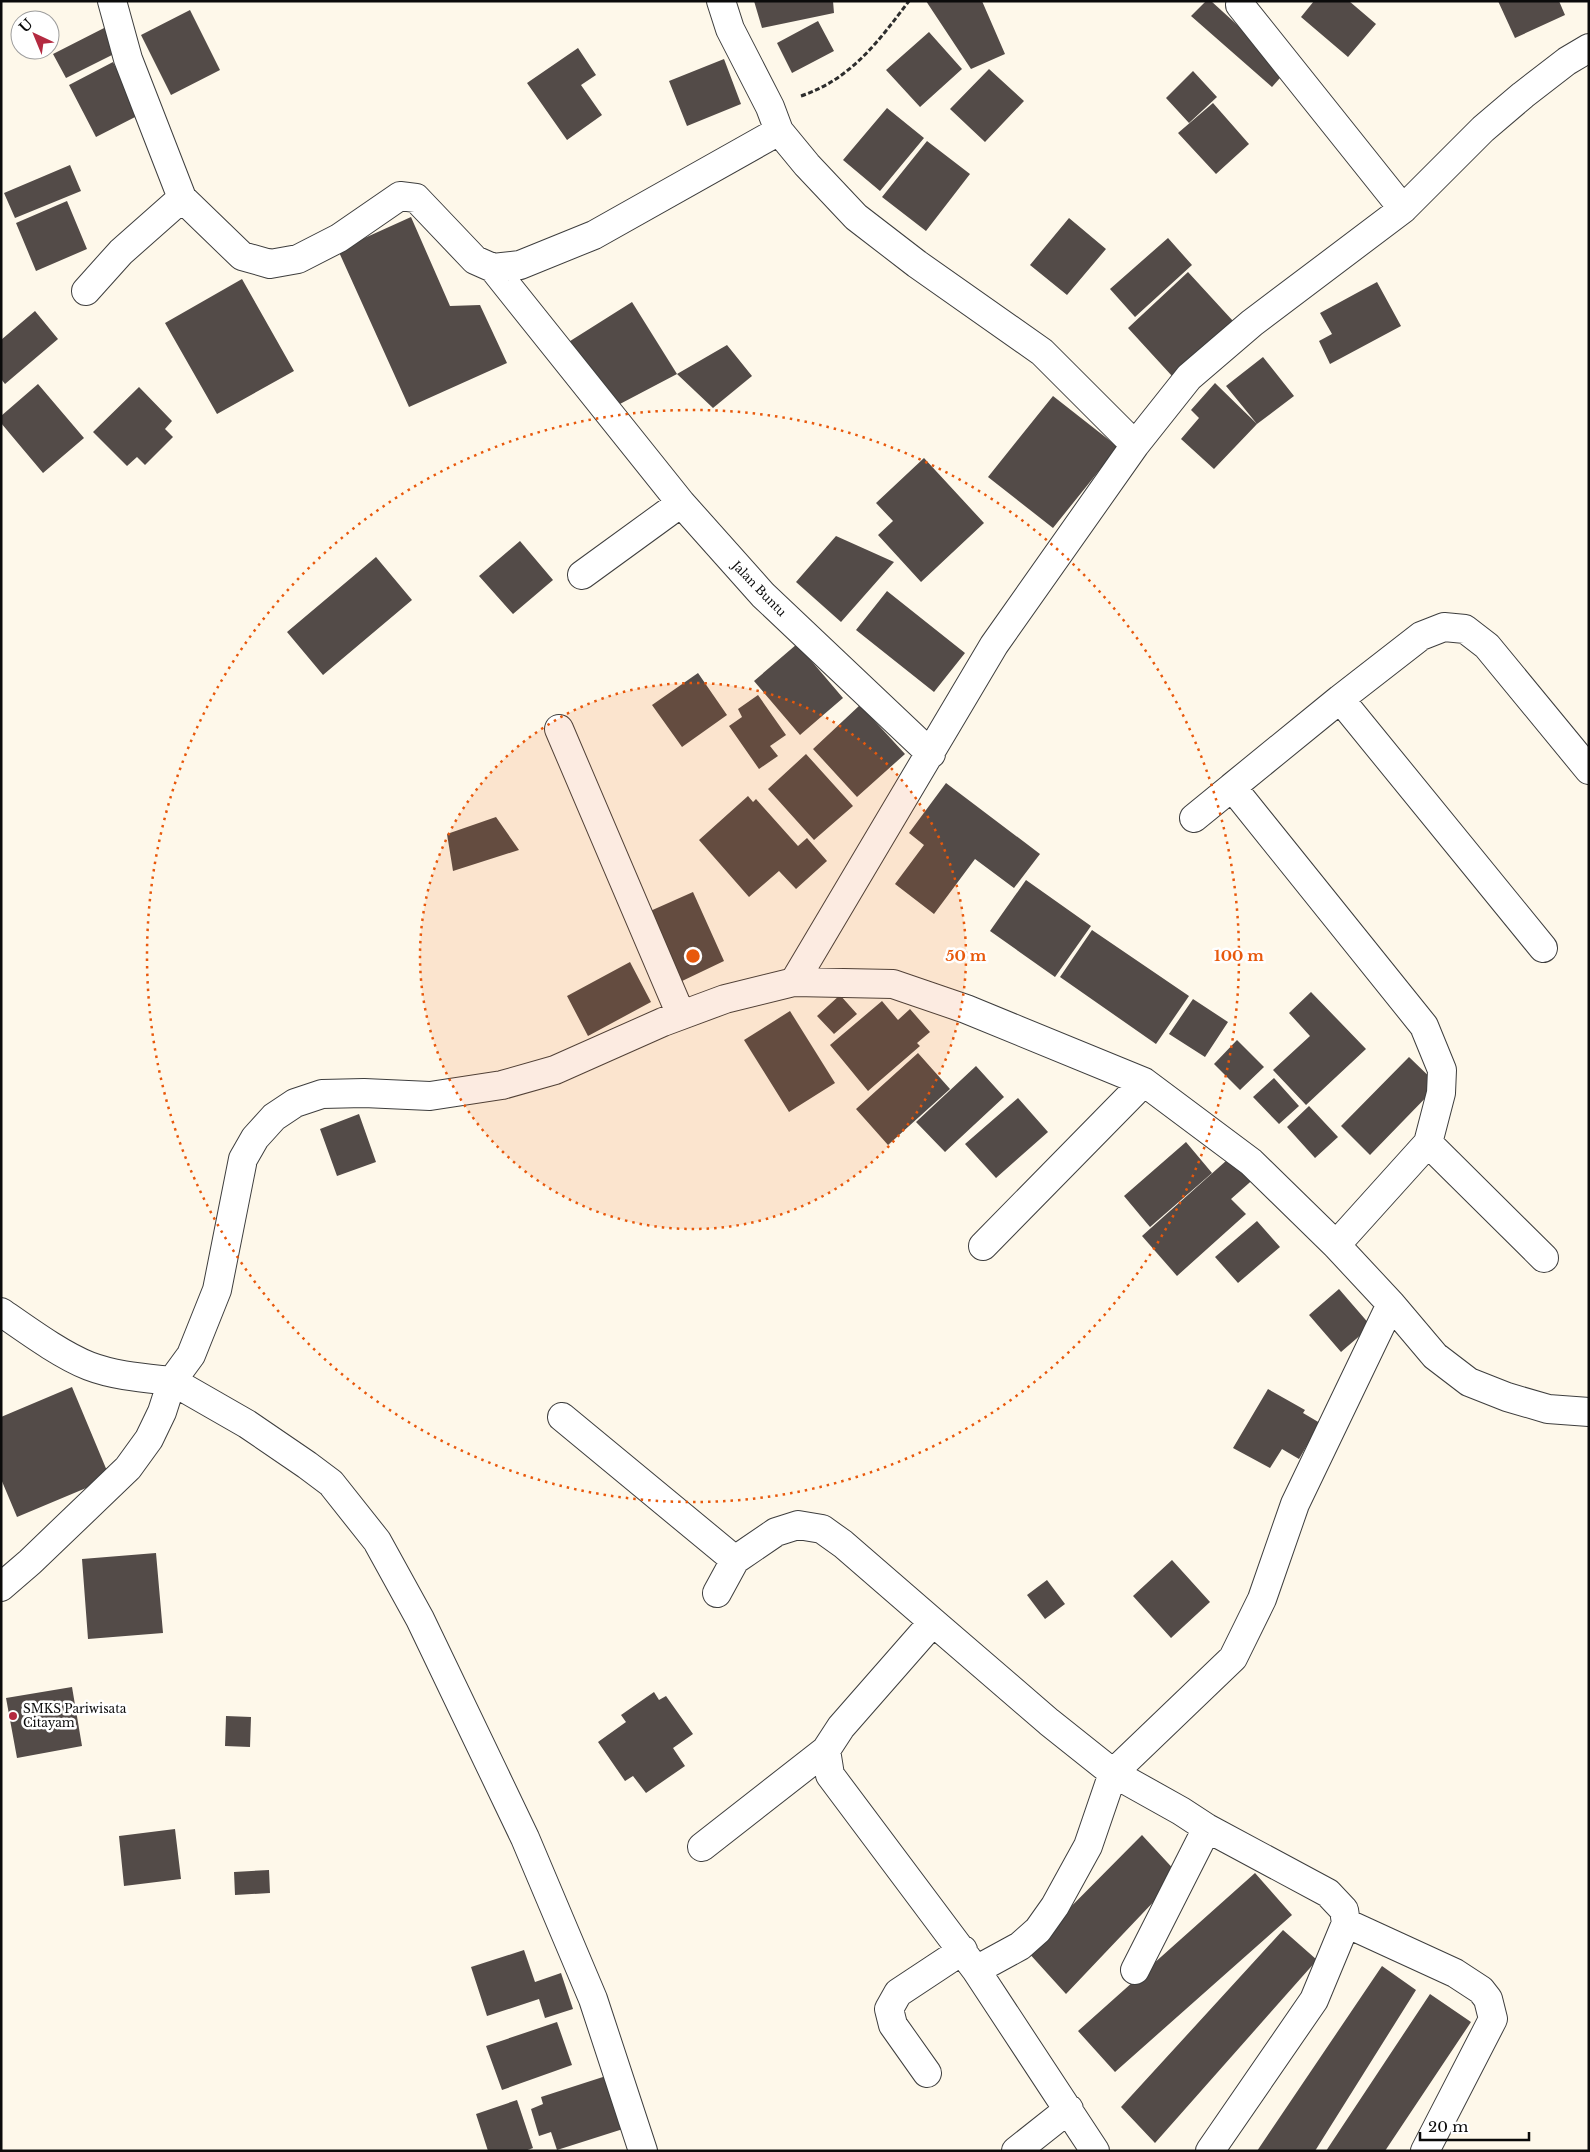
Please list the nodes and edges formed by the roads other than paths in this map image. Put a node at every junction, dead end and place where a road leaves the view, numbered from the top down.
1 (112, 1) edge
2 (721, 1) edge
3 (1240, 5) dead end
4 (1589, 48) edge
5 (774, 119) junction
6 (182, 198) junction
7 (1403, 209) junction
8 (493, 268) junction
9 (86, 291) dead end
10 (1135, 445) junction
11 (682, 503) junction
12 (582, 575) dead end
13 (1340, 699) junction
14 (559, 729) dead end
15 (931, 754) junction
16 (1589, 770) edge
17 (1232, 787) junction
18 (1194, 818) dead end
19 (1543, 948) dead end
20 (794, 982) junction
21 (681, 1014) junction
22 (1144, 1082) junction
23 (1428, 1143) junction
24 (1336, 1245) junction
25 (983, 1246) dead end
26 (1544, 1258) dead end
27 (1391, 1304) junction
28 (1, 1312) edge
29 (172, 1381) junction
30 (1589, 1412) edge
31 (562, 1416) dead end
32 (735, 1560) junction
33 (1, 1587) edge
34 (716, 1593) dead end
35 (933, 1622) junction
36 (826, 1750) junction
37 (1113, 1773) junction
38 (1207, 1828) junction
39 (702, 1847) dead end
40 (1346, 1922) junction
41 (970, 1960) junction
42 (1135, 1970) dead end
43 (927, 2073) dead end
44 (1069, 2109) junction
45 (643, 2151) edge
46 (1016, 2151) edge
47 (1095, 2151) edge
48 (1210, 2151) edge
49 (1424, 2151) edge

1 - 6 street
2 - 5 street
3 - 7 street
4 - 7 street
5 - 8 street
5 - 10 street
6 - 8 street
6 - 9 street
7 - 10 street
8 - 11 street, Jalan Buntu
10 - 15 street
11 - 12 street
11 - 15 street, Jalan Buntu
13 - 16 street
13 - 17 street
13 - 19 street
14 - 21 street
15 - 20 street
17 - 18 street
17 - 23 street
20 - 21 street
20 - 22 street
21 - 29 street
22 - 24 street
22 - 25 street
23 - 24 street
23 - 26 street
24 - 27 street
27 - 30 street
27 - 37 street
28 - 29 street
29 - 33 street
29 - 45 street
31 - 32 street
32 - 34 street
32 - 35 street
35 - 36 street
35 - 37 street
36 - 39 street
36 - 41 street
37 - 38 street
37 - 41 street
38 - 40 street
38 - 42 street
40 - 48 street
40 - 49 street
41 - 43 street
41 - 44 street
44 - 46 street
44 - 47 street

